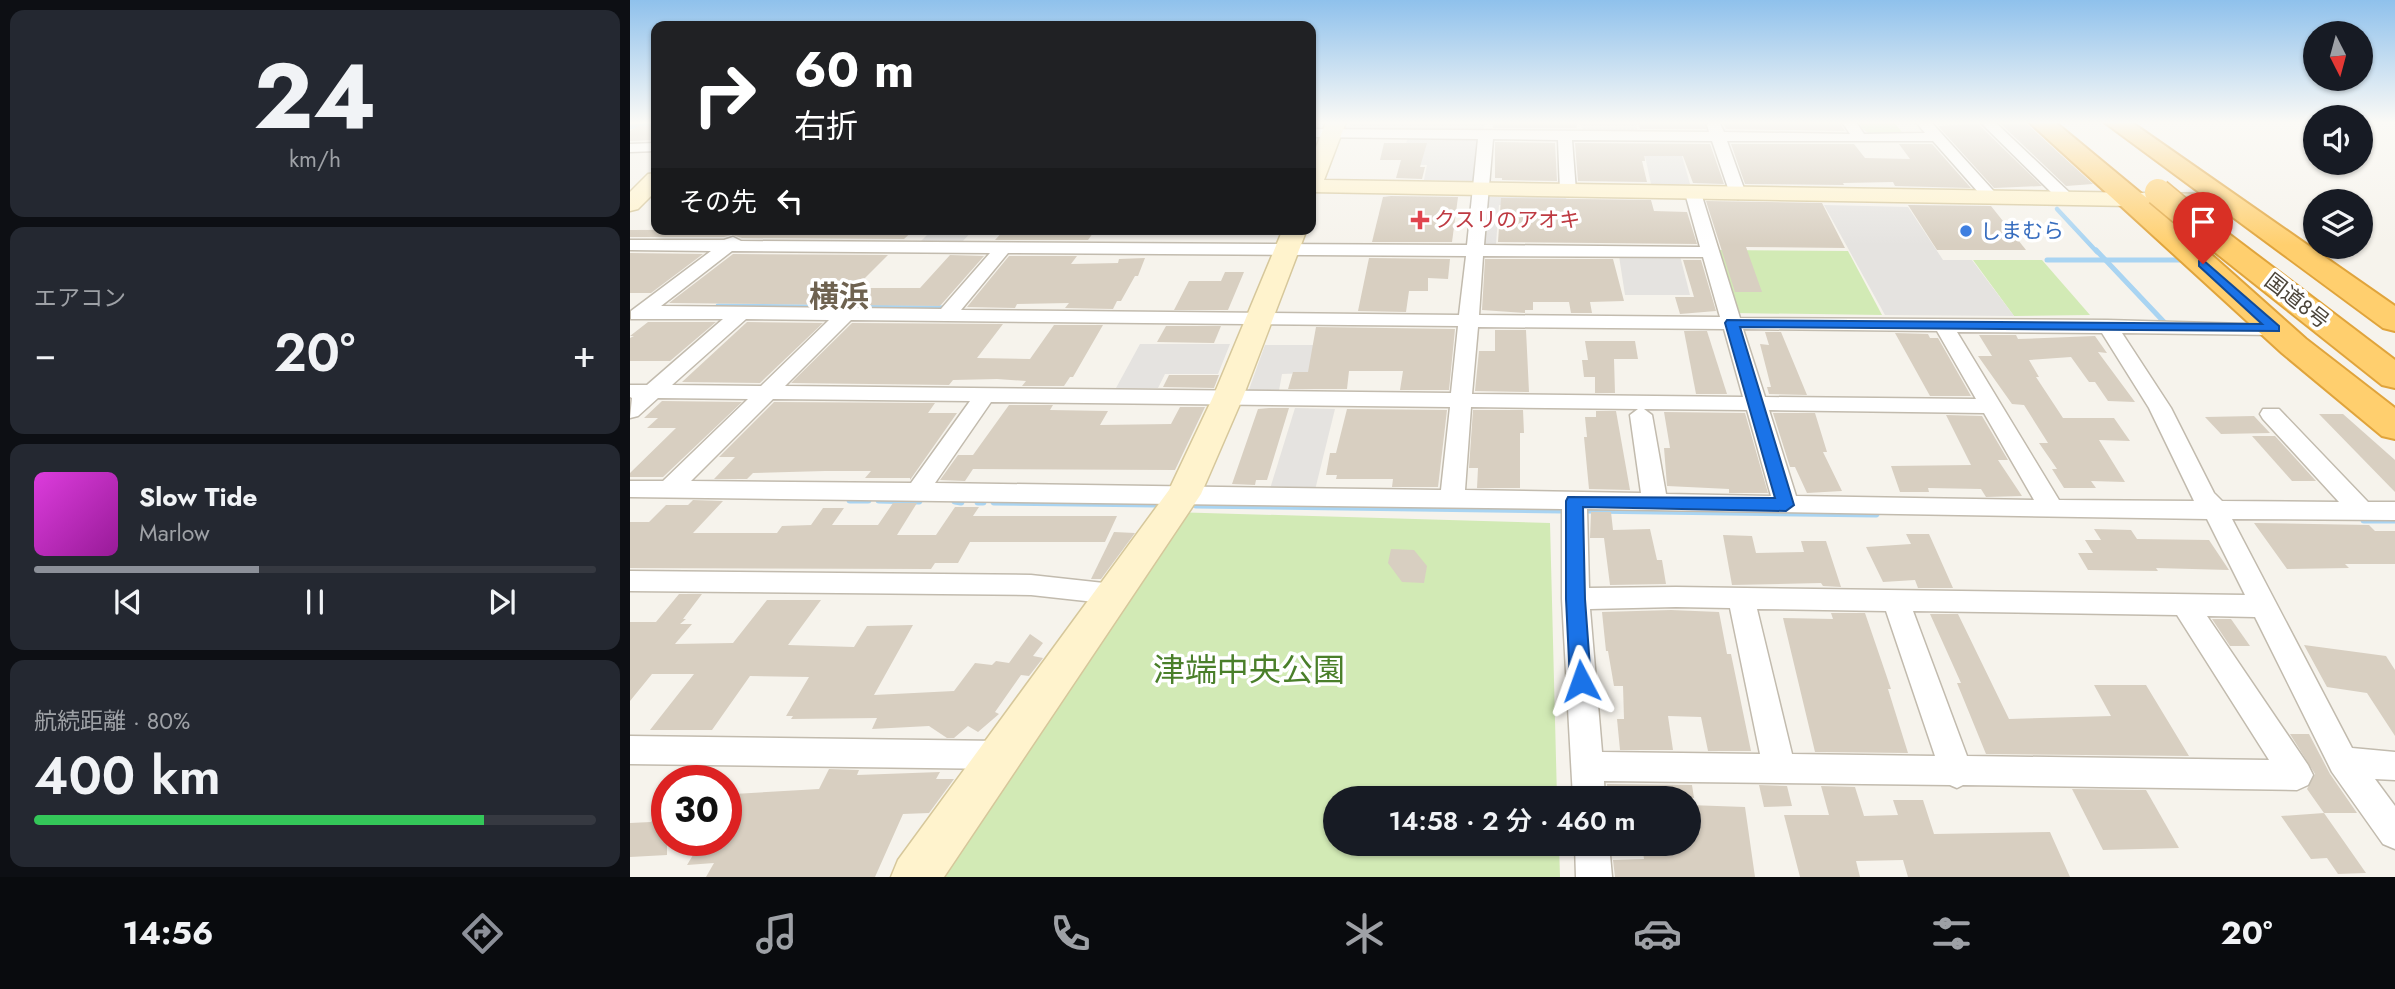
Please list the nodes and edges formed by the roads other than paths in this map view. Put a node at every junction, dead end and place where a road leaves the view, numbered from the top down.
1 (1482, 163) edge
2 (1566, 163) edge
3 (1727, 163) edge
4 (1961, 163) edge
5 (2030, 163) edge
6 (2111, 163) edge
7 (2126, 163) edge
8 (2143, 163) edge
9 (2143, 163) edge
10 (651, 180) edge
11 (630, 182) edge
12 (651, 185) edge
13 (1316, 186) edge
14 (1479, 188) junction
15 (1567, 191) junction
16 (1693, 193) junction
17 (1738, 194) junction
18 (1992, 198) junction
19 (2066, 198) junction
20 (630, 204) edge
21 (2189, 208) junction
22 (742, 235) edge
23 (1291, 239) edge
24 (630, 244) edge
25 (729, 245) junction
26 (1004, 247) junction
27 (1474, 250) junction
28 (1709, 252) junction
29 (741, 313) junction
30 (846, 314) junction
31 (946, 315) junction
32 (636, 317) edge
33 (1258, 319) junction
34 (1468, 321) junction
35 (2395, 321) edge
36 (1732, 323) junction
37 (1943, 325) junction
38 (2107, 326) junction
39 (2274, 328) junction
40 (2395, 340) edge
41 (2395, 356) edge
42 (2395, 377) edge
43 (630, 391) edge
44 (653, 391) junction
45 (765, 393) junction
46 (985, 395) junction
47 (1228, 397) junction
48 (2395, 398) edge
49 (1462, 401) junction
50 (1755, 404) junction
51 (1991, 406) junction
52 (630, 411) edge
53 (2271, 414) dead end
54 (1641, 415) dead end
55 (2395, 427) edge
56 (630, 489) edge
57 (668, 490) junction
58 (917, 492) junction
59 (1184, 494) junction
60 (1452, 498) junction
61 (1574, 501) junction
62 (1656, 502) junction
63 (1786, 505) junction
64 (2052, 509) junction
65 (2216, 510) junction
66 (2362, 511) junction
67 (2395, 512) edge
68 (630, 581) edge
69 (1113, 594) junction
70 (1741, 598) junction
71 (1576, 599) junction
72 (1896, 601) junction
73 (2185, 605) junction
74 (2265, 606) junction
75 (630, 750) edge
76 (1000, 755) junction
77 (2343, 762) junction
78 (1587, 766) junction
79 (2395, 766) edge
80 (1780, 770) junction
81 (1957, 773) junction
82 (1588, 786) edge
83 (2395, 833) edge
84 (1593, 856) edge
85 (915, 877) edge
86 (1594, 877) edge

1 - 14 street
2 - 15 street
3 - 17 street
4 - 18 street
5 - 19 street
6 - 21 highway
7 - 21 highway, 国道8号
8 - 21 highway
9 - 21 highway, 国道8号
10 - 11 street
12 - 20 street
13 - 14 street
14 - 15 street
14 - 27 street
15 - 16 street
16 - 17 street
16 - 28 street
17 - 18 street
18 - 19 street
19 - 21 street
21 - 35 highway
21 - 39 highway
21 - 40 highway
21 - 41 highway, 国道8号
21 - 42 highway, 国道8号
21 - 48 highway
22 - 25 street
23 - 26 street
23 - 27 street
23 - 33 street
24 - 25 street
25 - 26 street
25 - 32 street
26 - 31 street
27 - 28 street
27 - 34 street
28 - 36 street
29 - 30 street
29 - 32 street
29 - 44 street
30 - 31 street
30 - 45 street
31 - 33 street
33 - 34 street
33 - 47 street
34 - 36 street
34 - 49 street
36 - 37 street
36 - 50 street
37 - 38 street
37 - 51 street
38 - 39 street
38 - 65 street
39 - 55 highway
43 - 44 street
44 - 45 street
44 - 52 street
45 - 46 street
45 - 57 street
46 - 47 street
46 - 58 street
47 - 49 street
47 - 59 street
49 - 50 street
49 - 60 street
50 - 51 street
50 - 63 street
51 - 64 street
53 - 66 street
54 - 62 street
56 - 57 street
57 - 58 street
58 - 59 street
59 - 60 street
59 - 69 street
60 - 61 street
61 - 62 street
61 - 71 street
62 - 63 street
63 - 64 street
64 - 65 street
65 - 66 street
65 - 74 street
66 - 67 street
68 - 69 street
69 - 76 street
70 - 71 street
70 - 72 street
70 - 80 street
71 - 78 street
72 - 73 street
72 - 81 street
73 - 74 street
73 - 81 street
74 - 77 street
75 - 76 street
76 - 85 street
77 - 79 street
77 - 83 street
78 - 80 street
78 - 82 street
80 - 81 street
84 - 86 street

